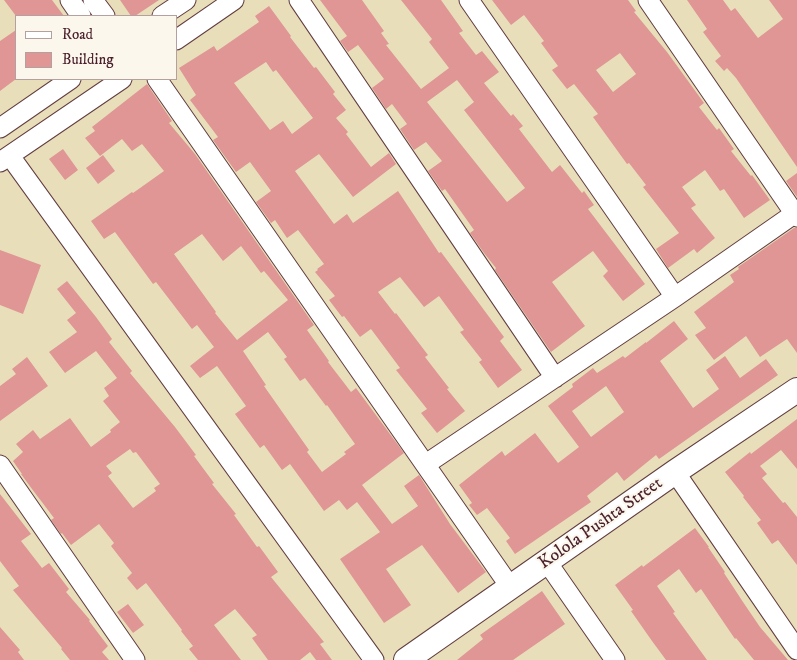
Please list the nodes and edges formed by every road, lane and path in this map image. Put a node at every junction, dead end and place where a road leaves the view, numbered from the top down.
1 (70, 0) edge
2 (93, 0) edge
3 (186, 0) edge
4 (234, 0) edge
5 (300, 0) edge
6 (469, 0) edge
7 (648, 0) edge
8 (80, 15) edge
9 (104, 15) edge
10 (164, 15) edge
11 (178, 39) edge
12 (70, 80) edge
13 (121, 80) edge
14 (159, 80) edge
15 (0, 128) edge
16 (5, 159) edge
17 (796, 215) edge
18 (675, 297) junction
19 (555, 378) junction
20 (797, 390) edge
21 (426, 464) junction
22 (0, 465) edge
23 (675, 472) junction
24 (548, 562) junction
25 (511, 588) junction
26 (797, 650) edge
27 (136, 660) edge
28 (374, 660) edge
29 (406, 660) edge
30 (615, 660) edge

1 - 8 street
2 - 9 street
3 - 10 street
4 - 11 street
5 - 19 street
6 - 18 street
7 - 17 street
12 - 15 street
13 - 16 street
14 - 21 street
16 - 28 street
17 - 18 street
18 - 19 street
19 - 21 street
20 - 23 main road, Kolola Pushta Street
21 - 25 street
22 - 27 street
23 - 24 main road, Kolola Pushta Street
23 - 26 street
24 - 25 main road, Kolola Pushta Street
24 - 30 street
25 - 29 main road, Kolola Pushta Street

